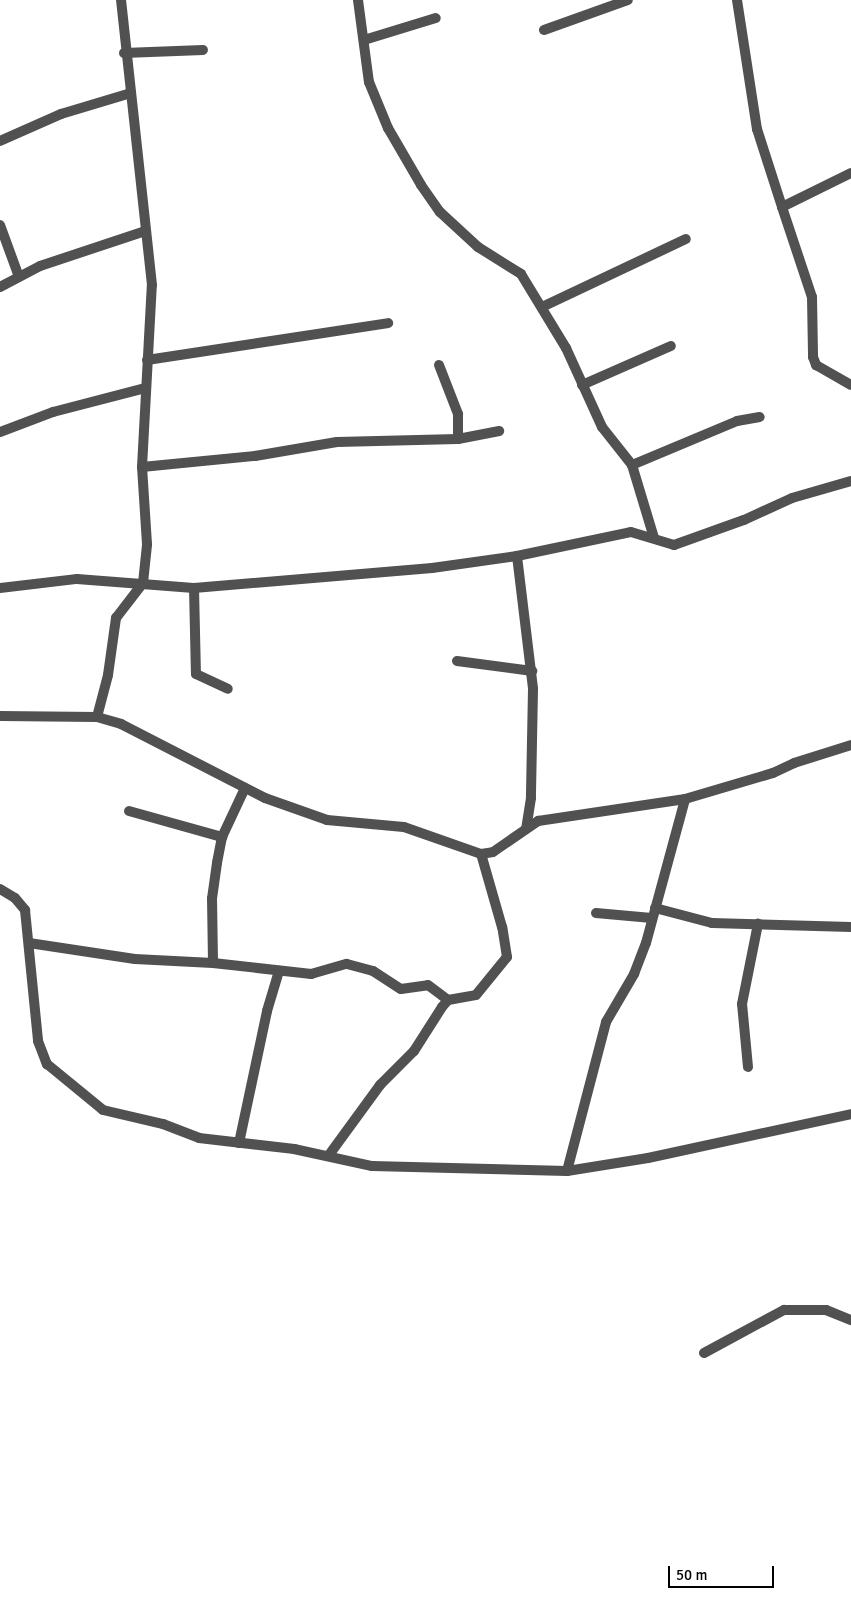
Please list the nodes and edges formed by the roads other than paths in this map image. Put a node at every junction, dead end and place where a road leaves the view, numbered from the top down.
1 (121, 0) edge
2 (358, 0) edge
3 (628, 0) edge
4 (737, 0) edge
5 (436, 18) dead end
6 (544, 30) dead end
7 (364, 40) junction
8 (203, 50) dead end
9 (124, 53) junction
10 (131, 93) junction
11 (0, 141) edge
12 (851, 174) edge
13 (782, 207) junction
14 (0, 226) edge
15 (145, 231) junction
16 (686, 239) dead end
17 (19, 277) junction
18 (0, 287) edge
19 (542, 307) junction
20 (388, 323) dead end
21 (672, 346) dead end
22 (147, 360) junction
23 (439, 366) dead end
24 (582, 385) junction
25 (851, 385) edge
26 (145, 388) junction
27 (760, 416) dead end
28 (499, 431) dead end
29 (0, 432) edge
30 (458, 439) junction
31 (632, 465) junction
32 (142, 467) junction
33 (851, 481) edge
34 (654, 538) junction
35 (517, 556) junction
36 (143, 583) junction
37 (0, 588) edge
38 (194, 588) junction
39 (457, 661) dead end
40 (532, 671) junction
41 (228, 689) dead end
42 (0, 716) edge
43 (97, 717) junction
44 (851, 745) edge
45 (245, 788) junction
46 (685, 799) junction
47 (129, 811) dead end
48 (526, 828) junction
49 (222, 837) junction
50 (481, 854) junction
51 (0, 889) edge
52 (655, 908) junction
53 (596, 914) dead end
54 (652, 918) junction
55 (758, 924) junction
56 (851, 927) edge
57 (29, 943) junction
58 (213, 963) junction
59 (280, 971) junction
60 (448, 1000) junction
61 (748, 1067) dead end
62 (851, 1114) edge
63 (239, 1143) junction
64 (329, 1155) junction
65 (567, 1171) junction
66 (851, 1320) edge
67 (704, 1353) dead end

1 - 9 street
2 - 7 street
3 - 6 street
4 - 13 street
5 - 7 street
7 - 19 street
8 - 9 street
9 - 10 street
10 - 11 street
10 - 15 street
12 - 13 street
13 - 25 street
14 - 17 street
15 - 17 street
15 - 22 street
16 - 19 street
17 - 18 street
19 - 24 street
20 - 22 street
21 - 24 street
22 - 26 street
23 - 30 street
24 - 31 street
26 - 29 street
26 - 32 street
27 - 31 street
28 - 30 street
30 - 32 street
31 - 34 street
32 - 36 street
33 - 34 street
34 - 35 street
35 - 38 street
35 - 40 street
36 - 37 street
36 - 38 street
36 - 43 street
38 - 41 street
39 - 40 street
40 - 48 street
42 - 43 street
43 - 45 street
44 - 46 street
45 - 49 street
45 - 50 street
46 - 48 street
46 - 52 street
47 - 49 street
48 - 50 street
49 - 58 street
50 - 60 street
51 - 57 street
52 - 54 street
52 - 55 street
53 - 54 street
54 - 65 street
55 - 56 street
55 - 61 street
57 - 58 street
57 - 63 street
58 - 59 street
59 - 60 street
59 - 63 street
60 - 64 street
62 - 65 street
63 - 64 street
64 - 65 street
66 - 67 street

